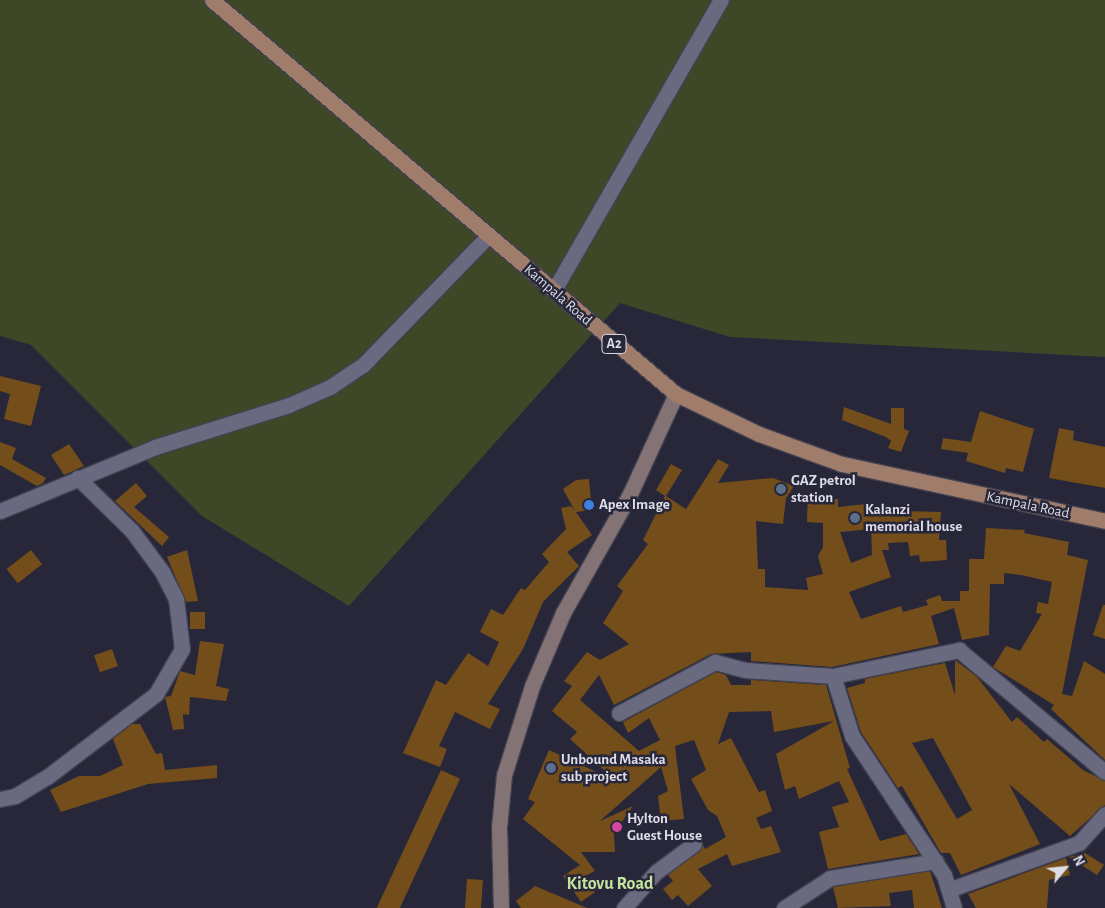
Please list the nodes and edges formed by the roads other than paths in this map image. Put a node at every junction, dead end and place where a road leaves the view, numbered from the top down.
1 (212, 0) edge
2 (720, 0) edge
3 (488, 236) junction
4 (554, 290) junction
5 (676, 394) junction
6 (78, 478) junction
7 (0, 510) edge
8 (1105, 521) edge
9 (833, 676) junction
10 (619, 713) dead end
11 (1105, 772) edge
12 (0, 799) edge
13 (1105, 814) edge
14 (694, 844) dead end
15 (936, 862) junction
16 (951, 889) junction
17 (501, 908) edge
18 (624, 908) edge
19 (784, 908) edge
20 (954, 908) edge

1 - 3 main road, Kampala Road / A2
2 - 4 street
3 - 4 main road, Kampala Road / A2
3 - 6 street
4 - 5 main road, Kampala Road / A2
5 - 8 main road, Kampala Road / A2
5 - 17 street
6 - 7 street
6 - 12 street
9 - 10 street
9 - 11 street
9 - 15 street
13 - 16 street
14 - 18 street
15 - 16 street
15 - 19 street
16 - 20 street

